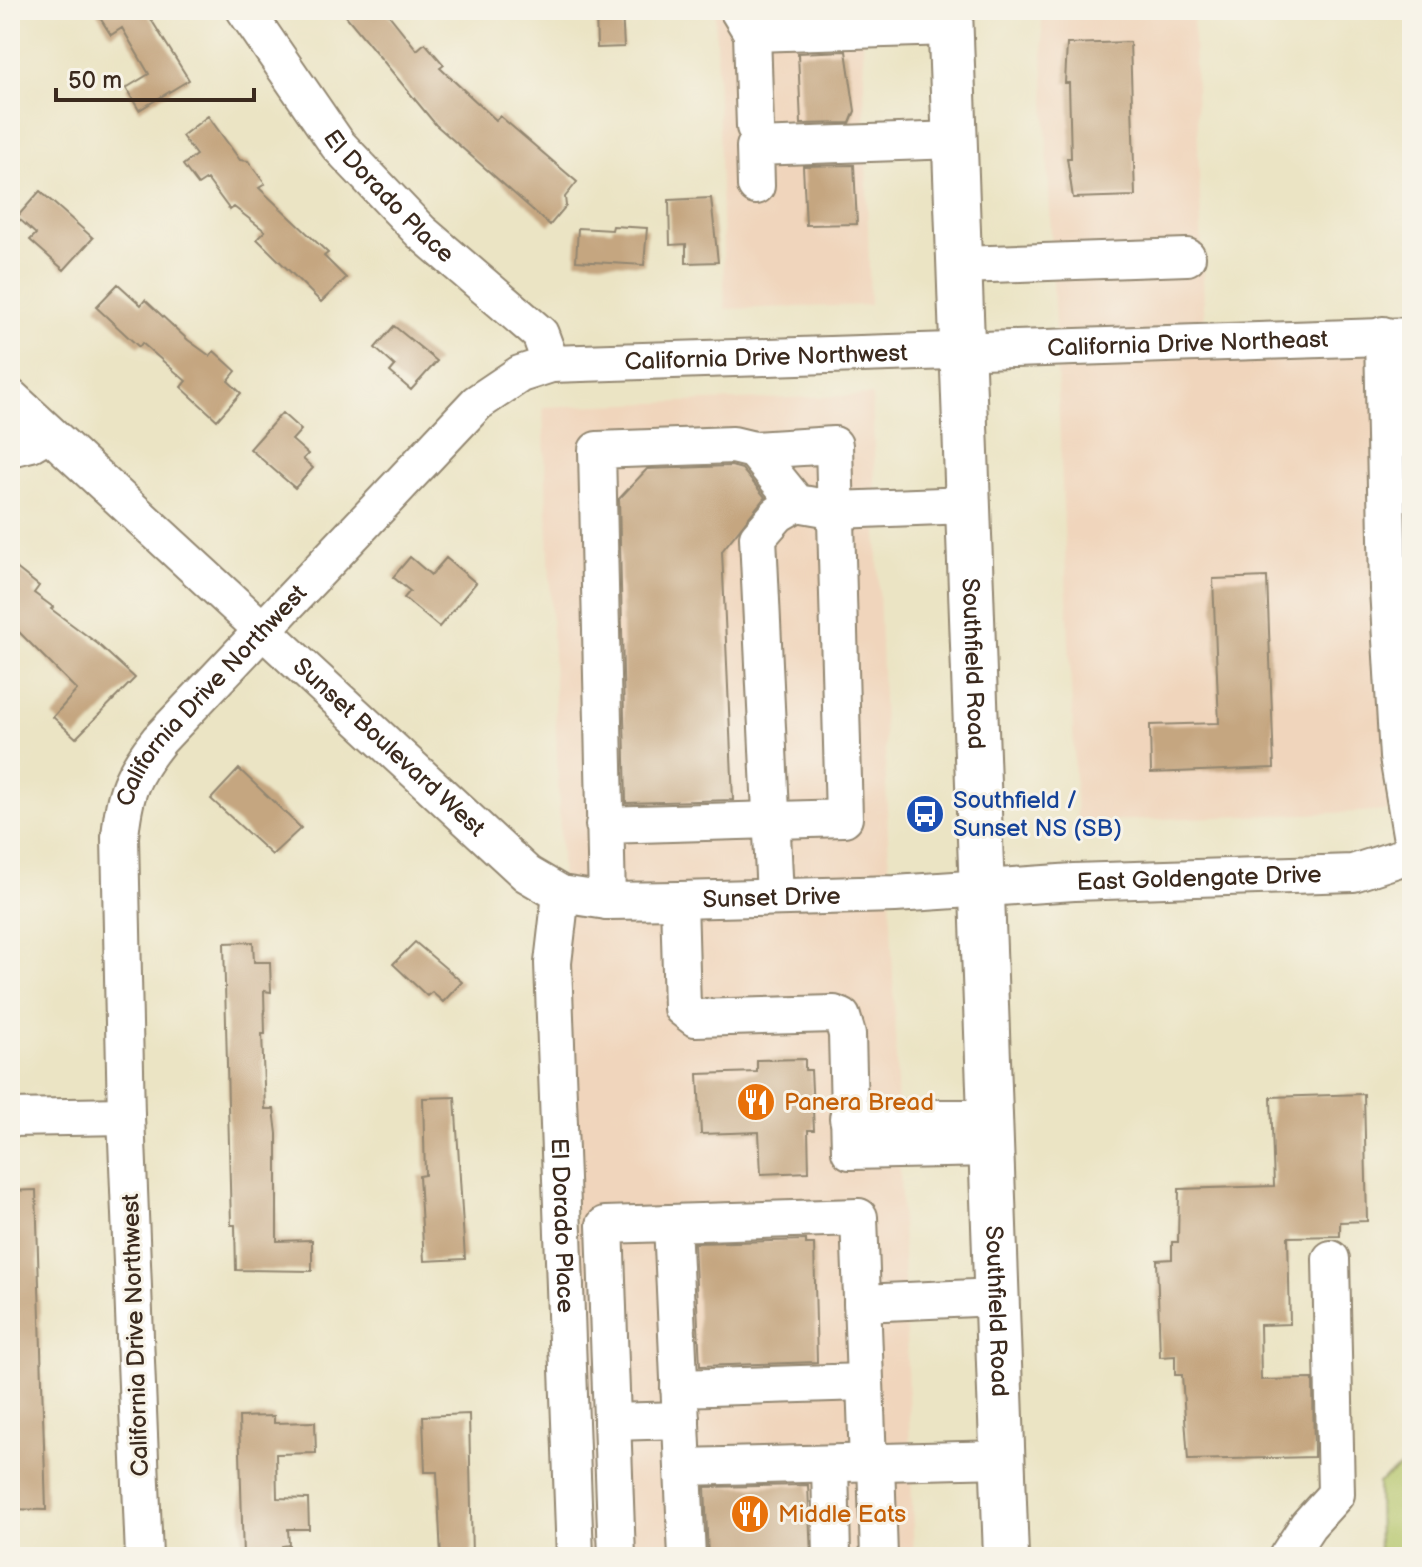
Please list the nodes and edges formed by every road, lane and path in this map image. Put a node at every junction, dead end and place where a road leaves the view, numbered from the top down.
1 (245, 10) edge
2 (951, 18) edge
3 (745, 21) edge
4 (755, 127) dead end
5 (956, 140) junction
6 (756, 186) dead end
7 (1187, 257) dead end
8 (961, 265) junction
9 (1398, 336) edge
10 (964, 352) junction
11 (551, 364) junction
12 (10, 397) edge
13 (48, 433) junction
14 (10, 448) edge
15 (754, 450) junction
16 (797, 503) junction
17 (968, 505) junction
18 (837, 510) junction
19 (263, 632) junction
20 (772, 820) junction
21 (604, 825) junction
22 (1412, 840) edge
23 (1412, 854) edge
24 (982, 886) junction
25 (561, 894) junction
26 (775, 897) junction
27 (679, 900) junction
28 (607, 901) junction
29 (126, 1116) junction
30 (10, 1118) edge
31 (991, 1133) junction
32 (672, 1223) junction
33 (1331, 1259) dead end
34 (997, 1297) junction
35 (862, 1303) junction
36 (864, 1382) junction
37 (680, 1404) junction
38 (612, 1422) junction
39 (1003, 1459) junction
40 (872, 1462) junction
41 (830, 1464) junction
42 (683, 1467) junction
43 (144, 1557) edge
44 (575, 1557) edge
45 (617, 1557) edge
46 (687, 1557) edge
47 (832, 1557) edge
48 (879, 1557) edge
49 (1006, 1557) edge
50 (1287, 1557) edge

1 - 11 street, El Dorado Place
2 - 3 street
2 - 5 main road, Southfield Road
3 - 4 street
5 - 6 street
5 - 8 main road, Southfield Road
7 - 8 street
8 - 10 main road, Southfield Road
9 - 10 street, California Drive Northeast
9 - 22 street
10 - 11 street, California Drive Northwest
10 - 17 main road, Southfield Road
11 - 19 street, California Drive Northwest
12 - 13 street, Sunset Boulevard West
13 - 14 street
13 - 19 street, Sunset Boulevard West
15 - 16 street
15 - 18 street
15 - 21 street
16 - 18 street
16 - 20 street
17 - 18 street
17 - 24 main road, Southfield Road
18 - 20 street
19 - 25 street, Sunset Boulevard West
19 - 29 street, California Drive Northwest
20 - 21 street
20 - 26 street
21 - 28 street
23 - 24 street, East Goldengate Drive
24 - 26 street, Sunset Drive
24 - 31 main road, Southfield Road
25 - 28 street, Sunset Drive
25 - 44 street, El Dorado Place
26 - 27 street, Sunset Drive
27 - 28 street, Sunset Drive
27 - 31 street
29 - 30 street
29 - 43 street, California Drive Northwest
31 - 34 main road, Southfield Road
32 - 35 street
32 - 37 street
32 - 38 street
33 - 50 street
34 - 35 street
34 - 39 main road, Southfield Road
35 - 36 street
36 - 37 street
36 - 40 street
37 - 38 street
37 - 42 street
38 - 45 street
39 - 40 street
39 - 49 main road, Southfield Road
40 - 41 street
40 - 48 street
41 - 42 street
41 - 47 street
42 - 46 street

